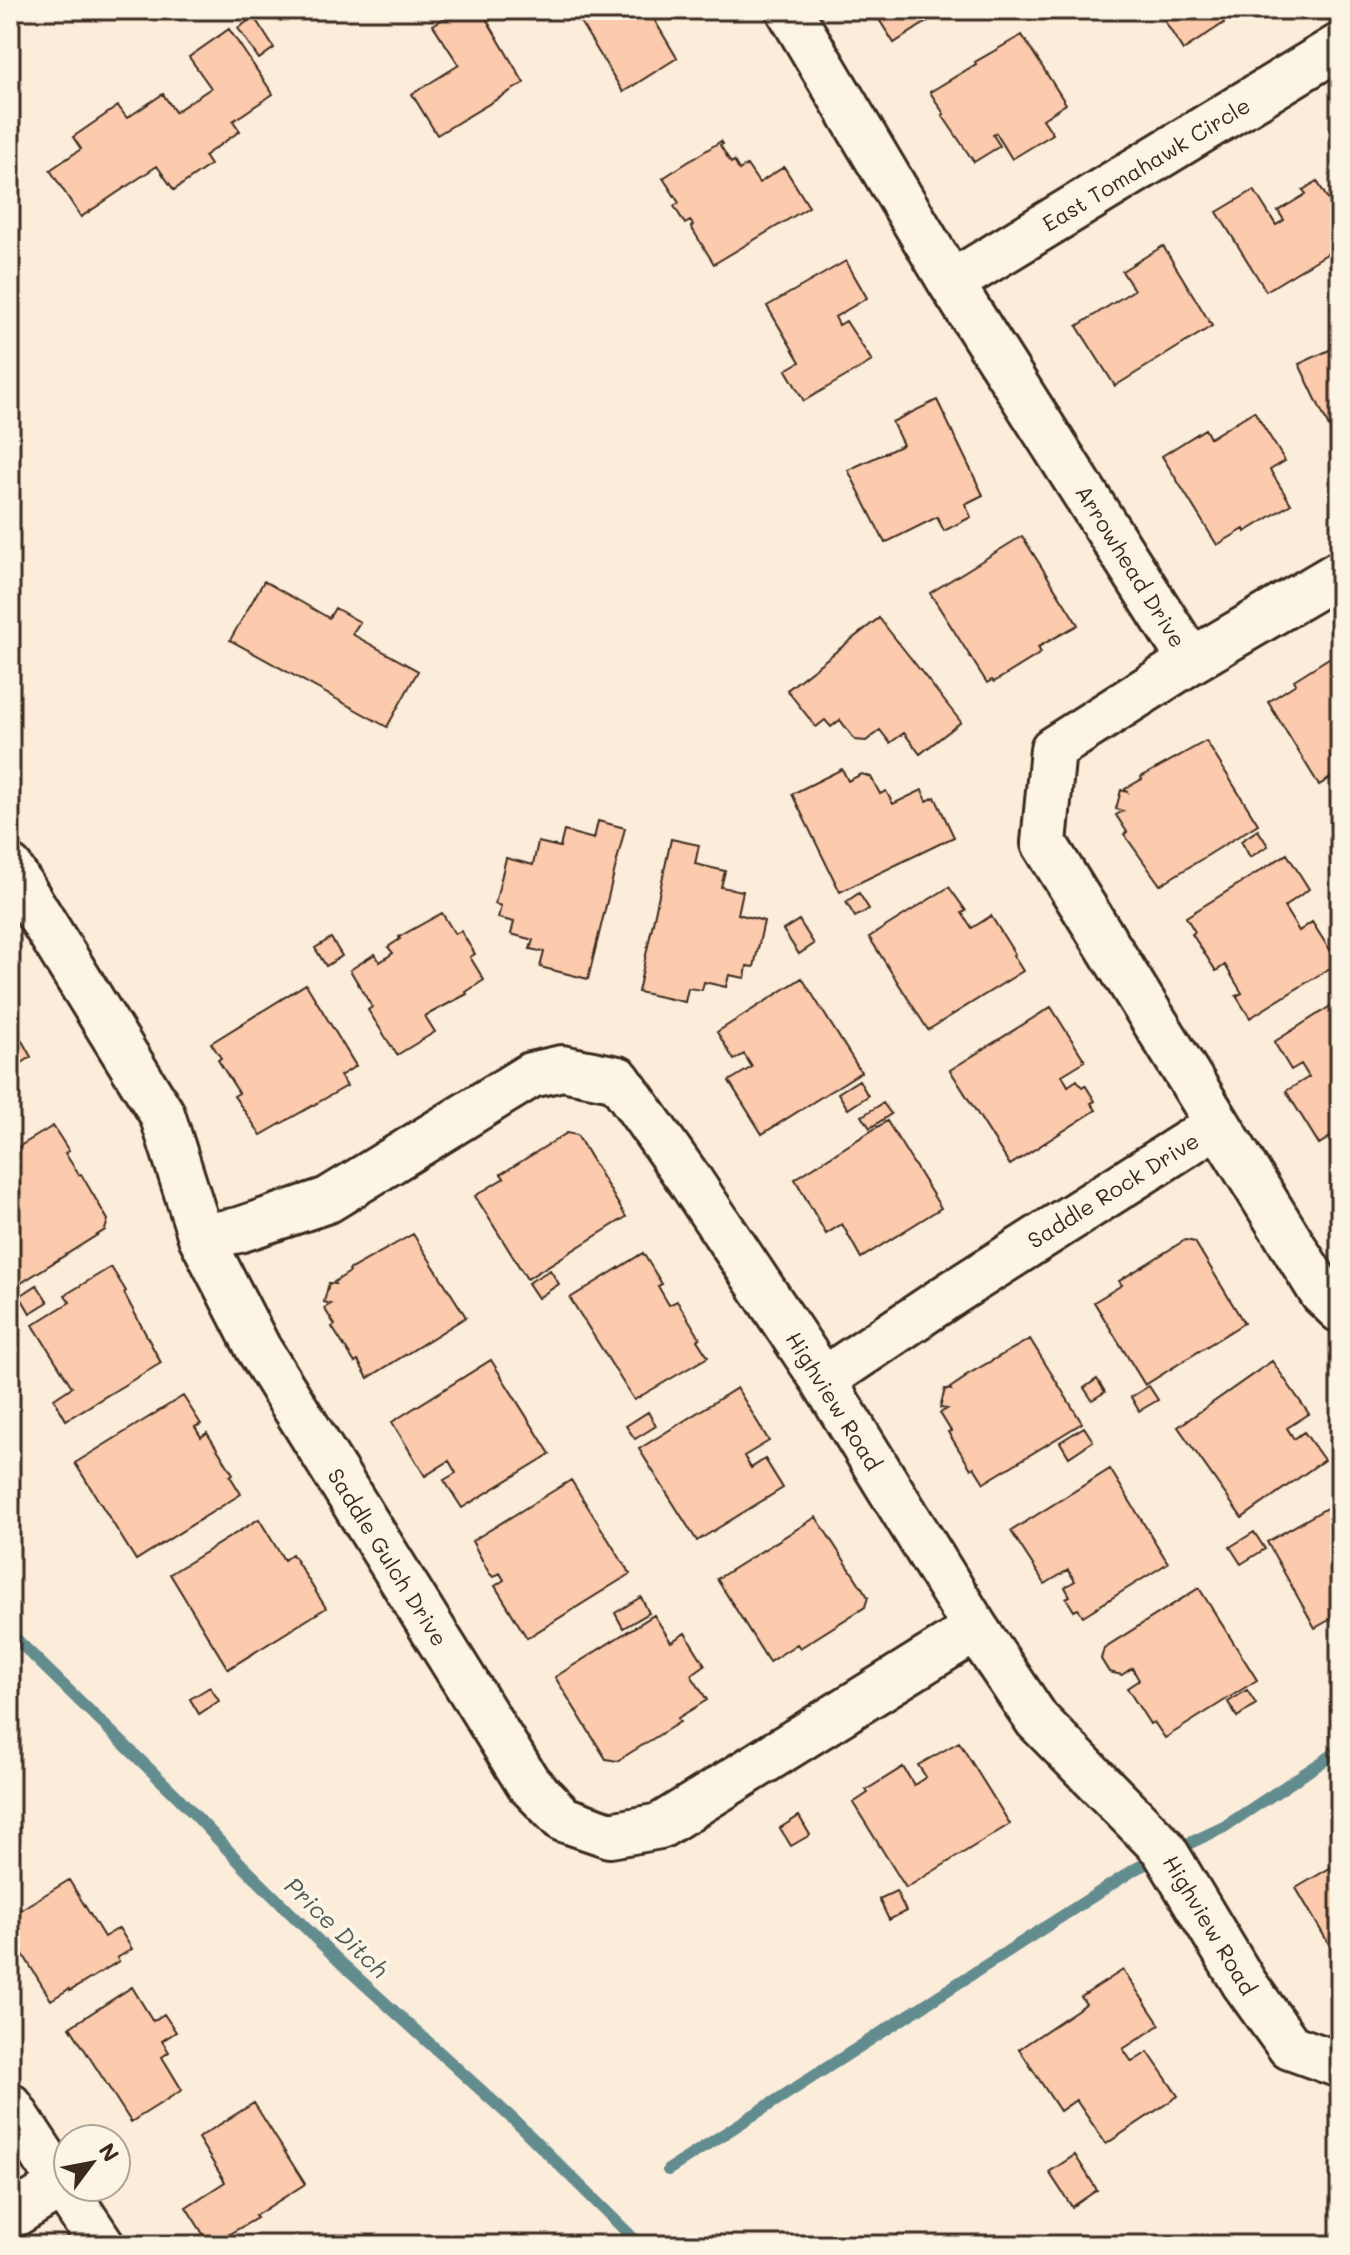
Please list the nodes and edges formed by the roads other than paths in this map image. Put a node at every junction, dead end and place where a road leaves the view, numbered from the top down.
1 (789, 10) edge
2 (1340, 46) edge
3 (951, 283) junction
4 (1340, 573) edge
5 (1191, 661) junction
6 (10, 868) edge
7 (1218, 1124) junction
8 (201, 1237) junction
9 (1340, 1310) edge
10 (823, 1380) junction
11 (976, 1629) junction
12 (1340, 2065) edge
13 (10, 2106) edge
14 (52, 2170) edge
15 (52, 2191) edge
16 (74, 2203) edge
17 (10, 2217) edge
18 (102, 2245) edge

1 - 3 street, Arrowhead Drive
2 - 3 street, East Tomahawk Circle
3 - 5 street, Arrowhead Drive
4 - 5 street
5 - 7 street, Arrowhead Drive
6 - 8 street, Saddle Gulch Drive
7 - 9 street, Saddle Rock Drive
7 - 10 street, Saddle Rock Drive
8 - 10 street, Highview Road
8 - 11 street, Saddle Gulch Drive
10 - 11 street, Highview Road
11 - 12 street, Highview Road
13 - 14 street
15 - 17 street
16 - 18 street

